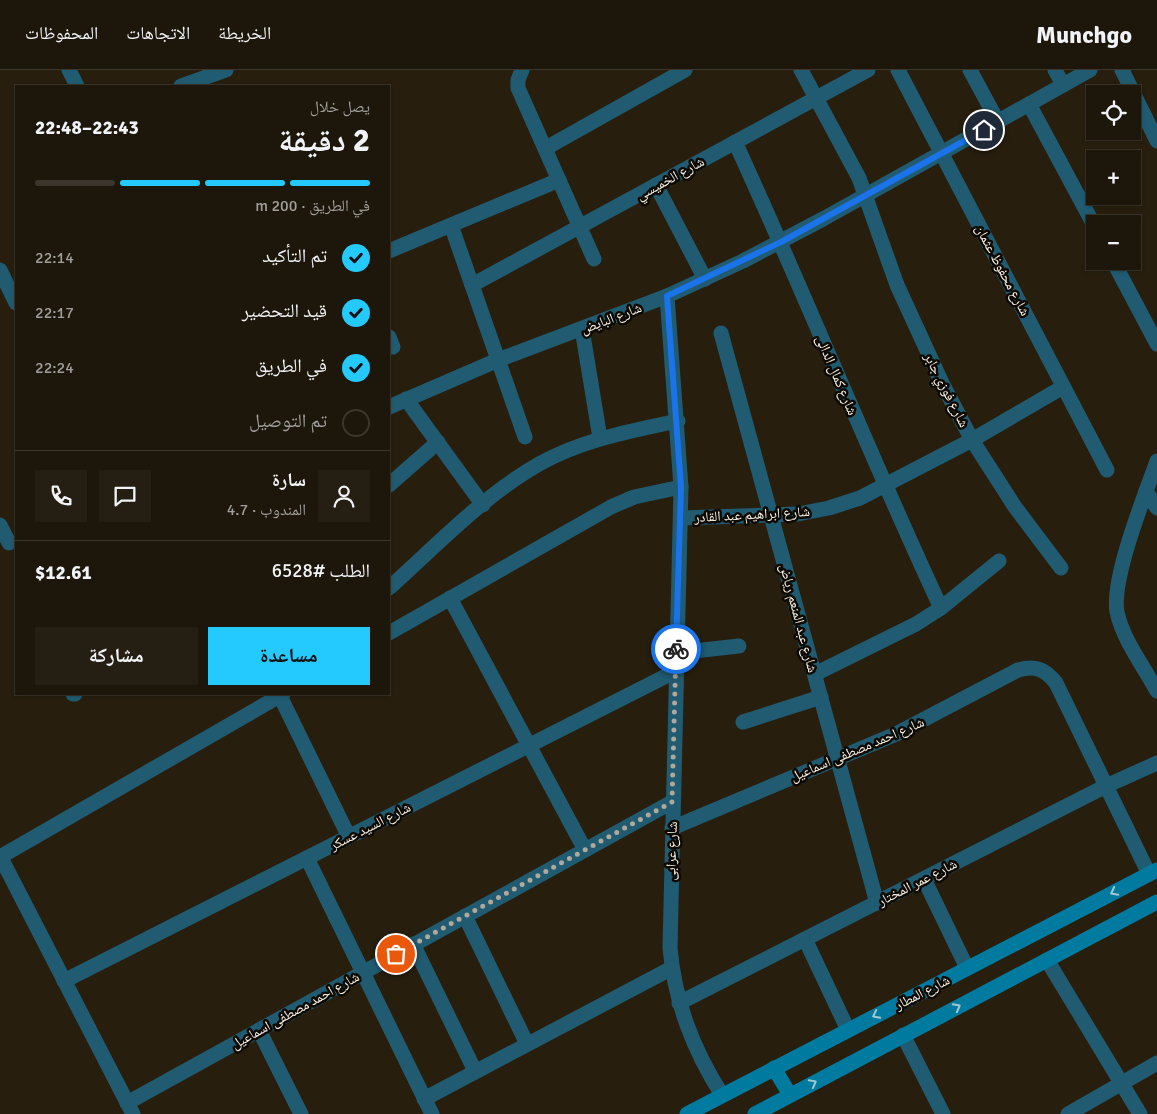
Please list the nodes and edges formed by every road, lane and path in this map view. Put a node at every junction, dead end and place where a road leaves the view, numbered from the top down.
1 (69, 70) edge
2 (226, 70) edge
3 (522, 70) edge
4 (801, 70) edge
5 (868, 70) edge
6 (898, 70) edge
7 (970, 70) edge
8 (1055, 70) edge
9 (1090, 70) edge
10 (1122, 70) edge
11 (677, 72) edge
12 (197, 79) edge
13 (76, 85) edge
14 (183, 85) edge
15 (1063, 85) junction
16 (816, 98) junction
17 (1030, 104) junction
18 (998, 122) junction
19 (1157, 141) edge
20 (735, 142) junction
21 (546, 148) junction
22 (941, 153) junction
23 (559, 180) junction
24 (656, 185) junction
25 (866, 196) junction
26 (1089, 215) edge
27 (451, 225) junction
28 (580, 227) junction
29 (781, 242) junction
30 (390, 251) edge
31 (594, 259) dead end
32 (0, 270) edge
33 (1118, 270) edge
34 (705, 279) junction
35 (472, 285) junction
36 (667, 296) junction
37 (15, 301) edge
38 (582, 329) junction
39 (721, 333) dead end
40 (1157, 344) edge
41 (498, 360) junction
42 (1064, 387) junction
43 (406, 399) junction
44 (390, 407) edge
45 (678, 421) junction
46 (525, 437) dead end
47 (600, 438) junction
48 (972, 440) junction
49 (438, 442) junction
50 (1157, 461) edge
51 (1107, 470) dead end
52 (390, 484) edge
53 (884, 486) junction
54 (681, 487) junction
55 (1146, 491) junction
56 (483, 505) junction
57 (1157, 508) edge
58 (771, 516) junction
59 (681, 518) junction
60 (0, 525) edge
61 (8, 543) edge
62 (999, 561) dead end
63 (1061, 568) dead end
64 (390, 587) edge
65 (450, 598) junction
66 (941, 608) junction
67 (390, 632) edge
68 (739, 646) dead end
69 (676, 653) junction
70 (676, 671) junction
71 (815, 674) junction
72 (1157, 691) edge
73 (282, 695) edge
74 (821, 697) junction
75 (742, 722) dead end
76 (529, 745) junction
77 (838, 758) junction
78 (1157, 763) edge
79 (1106, 786) junction
80 (672, 802) junction
81 (672, 828) junction
82 (349, 837) junction
83 (585, 850) junction
84 (0, 857) edge
85 (307, 858) junction
86 (1153, 872) edge
87 (924, 879) junction
88 (877, 902) junction
89 (1157, 902) edge
90 (465, 916) junction
91 (805, 939) junction
92 (413, 944) junction
93 (1047, 960) junction
94 (672, 968) junction
95 (967, 968) junction
96 (363, 973) junction
97 (64, 981) junction
98 (678, 1003) junction
99 (259, 1030) junction
100 (848, 1030) junction
101 (903, 1036) junction
102 (527, 1044) junction
103 (1157, 1062) edge
104 (774, 1068) junction
105 (475, 1071) junction
106 (1121, 1085) junction
107 (790, 1095) junction
108 (722, 1096) junction
109 (424, 1099) junction
110 (130, 1108) edge
111 (301, 1114) edge
112 (432, 1114) edge
113 (687, 1114) edge
114 (755, 1114) edge
115 (943, 1114) edge
116 (1068, 1114) edge
117 (1140, 1114) edge

1 - 13 street
2 - 12 street
3 - 21 street
4 - 16 street, شارع فوزي جابر
5 - 16 street, شارع الخميسي
6 - 22 street, شارع محفوظ عثمان
7 - 18 street
8 - 15 street
9 - 15 street, شارع البايض
10 - 19 street
11 - 21 street
12 - 14 street
15 - 17 street, شارع البايض
16 - 20 street, شارع الخميسي
16 - 25 street, شارع فوزي جابر
17 - 18 street, شارع البايض
17 - 26 street
18 - 22 street, شارع البايض
20 - 24 street, شارع الخميسي
20 - 29 street, شارع كمال الدالى
21 - 23 street
22 - 25 street, شارع البايض
22 - 42 street, شارع محفوظ عثمان
23 - 27 street
23 - 28 street
24 - 28 street, شارع الخميسي
24 - 34 street
25 - 29 street, شارع البايض
25 - 48 street, شارع فوزي جابر
27 - 30 street
27 - 35 street
28 - 31 street
28 - 35 street, شارع الخميسي
29 - 34 street, شارع البايض
29 - 53 street, شارع كمال الدالى
32 - 37 street
33 - 40 street
34 - 36 street, شارع البايض
35 - 41 street
36 - 38 street, شارع البايض
36 - 45 street, شارع عرابى
38 - 41 street, شارع البايض
38 - 47 street
39 - 58 street, شارع عبد المنعم رياض
41 - 43 street, شارع البايض
41 - 46 street
42 - 48 street, شارع ابراهيم عبد القادر
42 - 51 street, شارع محفوظ عثمان
43 - 44 street, شارع البايض
43 - 49 street
45 - 47 street
45 - 54 street, شارع عرابى
47 - 56 street
48 - 53 street, شارع ابراهيم عبد القادر
48 - 63 street, شارع فوزي جابر
49 - 52 street
49 - 56 street
50 - 55 street
53 - 58 street, شارع ابراهيم عبد القادر
53 - 66 street, شارع كمال الدالى
54 - 59 street, شارع عرابى
54 - 65 street
55 - 57 street
55 - 72 street
56 - 64 street
58 - 59 street, شارع ابراهيم عبد القادر
58 - 71 street, شارع عبد المنعم رياض
59 - 69 street, شارع عرابى
60 - 61 street
62 - 66 street
65 - 67 street
65 - 76 street
66 - 71 street
68 - 69 street
69 - 70 street, شارع عرابى
70 - 76 street, شارع السيد عسكر
70 - 80 street, شارع عرابى
71 - 74 street, شارع عبد المنعم رياض
73 - 82 street
73 - 84 street
74 - 75 street
74 - 77 street, شارع عبد المنعم رياض
76 - 82 street, شارع السيد عسكر
76 - 83 street
77 - 79 street, شارع احمد مصطفى اسماعيل
77 - 81 street, شارع احمد مصطفى اسماعيل
77 - 88 street, شارع عبد المنعم رياض
78 - 79 street, شارع عمر المختار
79 - 86 street
79 - 87 street, شارع عمر المختار
80 - 81 street, شارع عرابى
80 - 83 street, شارع احمد مصطفى اسماعيل
81 - 94 street, شارع عرابى
82 - 85 street, شارع السيد عسكر
83 - 90 street, شارع احمد مصطفى اسماعيل
84 - 97 street
85 - 96 street
85 - 97 street, شارع السيد عسكر
86 -> 95 street, شارع المطار
87 - 88 street, شارع عمر المختار
87 - 95 street
88 - 91 street, شارع عمر المختار
89 - 93 street
90 - 92 street, شارع احمد مصطفى اسماعيل
90 - 102 street
91 - 98 street, شارع عمر المختار
91 - 100 street
92 - 96 street, شارع احمد مصطفى اسماعيل
92 - 105 street
101 -> 93 street
93 - 106 street
94 - 98 street, شارع عرابى
94 - 102 street
95 -> 100 street, شارع المطار
96 - 99 street, شارع احمد مصطفى اسماعيل
96 - 109 street
97 - 110 street
98 - 108 street, شارع عرابى
99 - 110 street, شارع احمد مصطفى اسماعيل
99 - 111 street
100 - 104 street, شارع المطار
107 -> 101 street
101 - 115 street
102 - 105 street
103 - 106 street
104 - 107 street
104 - 108 street, شارع المطار
105 - 109 street
106 - 116 street
106 - 117 street
107 - 114 street
108 - 113 street, شارع المطار
109 - 112 street

